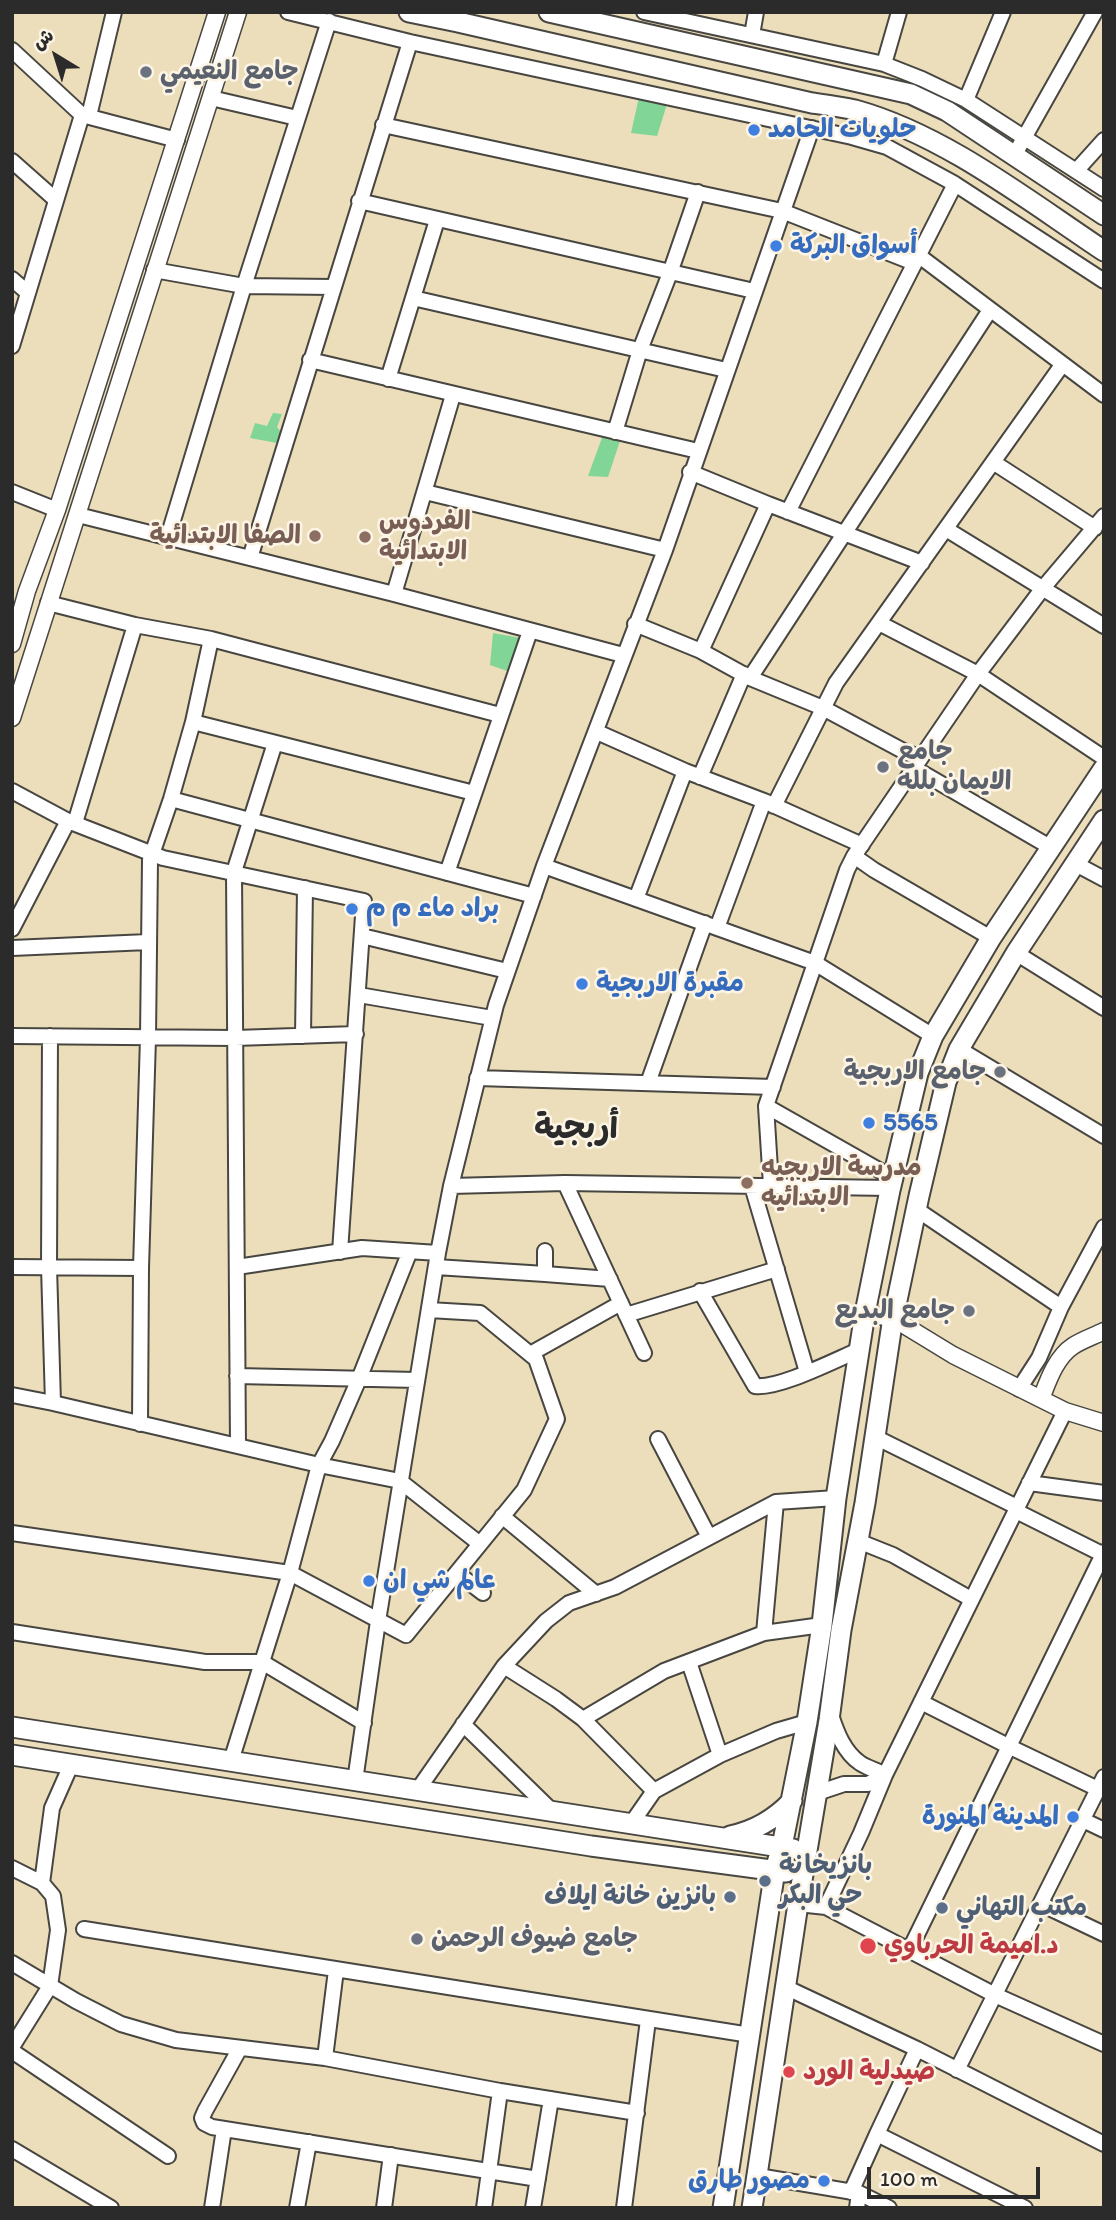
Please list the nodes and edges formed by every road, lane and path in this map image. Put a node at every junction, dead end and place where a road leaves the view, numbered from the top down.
1 (114, 12) edge
2 (217, 12) edge
3 (238, 12) edge
4 (288, 12) edge
5 (409, 12) edge
6 (550, 12) edge
7 (644, 12) edge
8 (756, 12) edge
9 (899, 12) edge
10 (1003, 12) edge
11 (1095, 12) edge
12 (664, 16) junction
13 (329, 21) junction
14 (752, 35) junction
15 (659, 37) junction
16 (411, 42) junction
17 (12, 50) edge
18 (884, 64) junction
19 (211, 98) junction
20 (966, 100) junction
21 (85, 116) junction
22 (298, 118) junction
23 (383, 125) junction
24 (812, 128) junction
25 (177, 140) junction
26 (1104, 140) edge
27 (1020, 146) junction
28 (12, 161) edge
29 (1076, 171) junction
30 (955, 184) junction
31 (1104, 189) edge
32 (698, 192) junction
33 (56, 201) junction
34 (359, 201) junction
35 (782, 211) junction
36 (1104, 215) edge
37 (437, 220) junction
38 (1104, 251) edge
39 (916, 259) junction
40 (154, 270) junction
41 (670, 272) junction
42 (12, 279) edge
43 (1104, 281) edge
44 (244, 286) junction
45 (333, 287) junction
46 (754, 291) junction
47 (28, 293) junction
48 (413, 298) junction
49 (990, 310) junction
50 (118, 317) junction
51 (138, 321) junction
52 (12, 346) edge
53 (639, 350) junction
54 (310, 360) junction
55 (1062, 365) junction
56 (726, 370) junction
57 (388, 379) junction
58 (453, 395) junction
59 (1104, 395) edge
60 (615, 432) junction
61 (698, 451) junction
62 (993, 462) junction
63 (690, 472) junction
64 (12, 492) edge
65 (425, 492) junction
66 (768, 504) junction
67 (57, 510) junction
68 (788, 512) junction
69 (78, 515) junction
70 (1099, 522) edge
71 (946, 529) junction
72 (845, 533) junction
73 (168, 537) junction
74 (664, 550) junction
75 (250, 558) junction
76 (922, 563) junction
77 (1043, 588) junction
78 (394, 594) junction
79 (48, 603) junction
80 (879, 623) junction
81 (635, 624) junction
82 (135, 625) junction
83 (1104, 626) edge
84 (530, 631) junction
85 (211, 639) junction
86 (12, 644) edge
87 (701, 651) junction
88 (623, 655) junction
89 (978, 674) junction
90 (747, 676) junction
91 (823, 708) junction
92 (500, 715) junction
93 (12, 718) edge
94 (193, 722) junction
95 (597, 732) junction
96 (275, 743) junction
97 (1104, 758) edge
98 (917, 762) junction
99 (1104, 768) edge
100 (685, 771) junction
101 (699, 776) junction
102 (12, 791) edge
103 (474, 793) junction
104 (171, 799) junction
105 (769, 804) junction
106 (251, 820) junction
107 (1104, 820) edge
108 (72, 822) junction
109 (1050, 847) junction
110 (858, 851) junction
111 (152, 853) junction
112 (1074, 863) junction
113 (544, 866) junction
114 (234, 872) junction
115 (447, 873) junction
116 (1104, 879) edge
117 (305, 888) junction
118 (534, 897) junction
119 (636, 899) junction
120 (711, 926) junction
121 (12, 929) edge
122 (362, 936) junction
123 (991, 938) junction
124 (148, 942) junction
125 (12, 948) edge
126 (1016, 953) junction
127 (815, 963) junction
128 (508, 971) junction
129 (359, 995) junction
130 (1104, 1008) edge
131 (492, 1018) junction
132 (356, 1034) junction
133 (12, 1036) edge
134 (303, 1036) junction
135 (933, 1036) junction
136 (50, 1037) junction
137 (148, 1038) junction
138 (235, 1038) junction
139 (959, 1049) junction
140 (477, 1078) junction
141 (648, 1083) junction
142 (773, 1087) junction
143 (766, 1106) junction
144 (1104, 1136) edge
145 (565, 1183) junction
146 (891, 1183) junction
147 (772, 1185) junction
148 (451, 1186) junction
149 (752, 1186) junction
150 (916, 1209) junction
151 (1104, 1227) edge
152 (410, 1251) junction
153 (545, 1251) dead end
154 (340, 1252) junction
155 (437, 1260) junction
156 (12, 1267) edge
157 (49, 1267) junction
158 (237, 1267) junction
159 (141, 1268) junction
160 (777, 1269) junction
161 (545, 1274) junction
162 (610, 1279) junction
163 (700, 1291) junction
164 (1061, 1307) junction
165 (624, 1309) junction
166 (429, 1310) junction
167 (865, 1313) junction
168 (894, 1319) junction
169 (1104, 1331) edge
170 (859, 1350) junction
171 (644, 1353) dead end
172 (530, 1354) junction
173 (807, 1372) junction
174 (237, 1376) junction
175 (359, 1379) junction
176 (417, 1380) junction
177 (1019, 1389) junction
178 (12, 1395) edge
179 (1041, 1399) junction
180 (53, 1403) junction
181 (1065, 1411) junction
182 (1104, 1423) edge
183 (140, 1424) junction
184 (875, 1437) junction
185 (658, 1439) dead end
186 (238, 1447) junction
187 (318, 1465) junction
188 (400, 1481) junction
189 (1029, 1483) junction
190 (1104, 1493) edge
191 (836, 1498) junction
192 (776, 1502) junction
193 (1016, 1509) junction
194 (502, 1516) junction
195 (12, 1534) edge
196 (709, 1537) junction
197 (858, 1541) junction
198 (480, 1544) junction
199 (1103, 1554) edge
200 (290, 1573) junction
201 (457, 1573) junction
202 (483, 1593) dead end
203 (596, 1594) junction
204 (971, 1599) junction
205 (378, 1621) junction
206 (822, 1625) junction
207 (12, 1632) edge
208 (764, 1633) junction
209 (689, 1661) junction
210 (262, 1662) junction
211 (504, 1665) junction
212 (921, 1702) junction
213 (830, 1712) junction
214 (583, 1720) junction
215 (807, 1722) junction
216 (364, 1723) junction
217 (463, 1724) junction
218 (12, 1727) edge
219 (1008, 1746) junction
220 (184, 1754) junction
221 (12, 1755) edge
222 (720, 1755) junction
223 (238, 1763) junction
224 (71, 1765) junction
225 (885, 1774) junction
226 (355, 1781) junction
227 (181, 1782) junction
228 (1101, 1783) edge
229 (240, 1791) junction
230 (417, 1791) junction
231 (654, 1791) junction
232 (815, 1797) junction
233 (792, 1801) junction
234 (553, 1812) junction
235 (1083, 1820) junction
236 (631, 1824) junction
237 (670, 1830) junction
238 (1104, 1830) edge
239 (719, 1838) junction
240 (782, 1846) junction
241 (806, 1851) junction
242 (666, 1856) junction
243 (727, 1864) junction
244 (12, 1868) edge
245 (775, 1870) junction
246 (803, 1875) junction
247 (42, 1883) junction
248 (797, 1904) junction
249 (1041, 1904) junction
250 (826, 1907) junction
251 (767, 1923) junction
252 (84, 1929) dead end
253 (1104, 1934) edge
254 (910, 1949) junction
255 (12, 1963) edge
256 (336, 1970) junction
257 (50, 1986) junction
258 (785, 1987) junction
259 (995, 1995) junction
260 (648, 2020) junction
261 (750, 2035) junction
262 (1104, 2044) edge
263 (240, 2048) junction
264 (12, 2049) edge
265 (917, 2049) junction
266 (325, 2058) junction
267 (957, 2070) junction
268 (500, 2091) junction
269 (551, 2099) junction
270 (637, 2113) junction
271 (224, 2129) junction
272 (877, 2134) junction
273 (309, 2142) junction
274 (1104, 2144) edge
275 (12, 2149) edge
276 (391, 2155) junction
277 (732, 2155) junction
278 (168, 2156) dead end
279 (489, 2171) junction
280 (758, 2176) junction
281 (538, 2179) junction
282 (856, 2198) edge
283 (111, 2208) edge
284 (212, 2208) edge
285 (297, 2208) edge
286 (384, 2208) edge
287 (484, 2208) edge
288 (533, 2208) edge
289 (624, 2208) edge
290 (723, 2208) edge
291 (752, 2208) edge
292 (889, 2208) edge
293 (1025, 2208) edge

1 - 21 street
2 - 25 street
3 - 19 street
4 - 13 street
5 - 38 main road
6 - 15 main road
7 - 12 street
8 - 14 street
9 - 18 street
10 - 20 street
11 - 27 street
12 - 14 street
12 - 15 street
13 - 16 street
13 - 22 street
14 - 18 street
15 - 27 main road
16 - 23 street
16 - 24 street
17 - 21 street
18 - 20 street
19 - 22 street
19 - 40 street
20 - 27 street
21 - 25 street
21 - 33 street
22 - 44 street
23 - 32 street
23 - 34 street
24 - 30 street
24 - 35 street
25 - 50 street
26 - 29 street
27 - 29 street
27 - 36 main road
28 - 33 street
29 - 31 street
30 - 39 street
30 - 43 street
32 - 35 street
32 - 41 street
33 - 47 street
34 - 37 street
34 - 45 street
35 - 39 street
35 - 46 street
37 - 41 street
37 - 48 street
39 - 49 street
39 - 68 street
40 - 44 street
40 - 51 street
41 - 46 street
41 - 53 street
42 - 47 street
44 - 45 street
44 - 73 street
45 - 54 street
46 - 56 street
47 - 52 street
48 - 53 street
48 - 57 street
49 - 55 street
49 - 72 street
50 - 51 street
50 - 67 street
51 - 69 street
53 - 56 street
53 - 60 street
54 - 57 street
54 - 75 street
55 - 59 street
55 - 62 street
56 - 61 street
57 - 58 street
58 - 60 street
58 - 65 street
60 - 61 street
61 - 63 street
62 - 70 street
62 - 71 street
63 - 66 street
63 - 74 street
64 - 67 street
65 - 74 street
65 - 78 street
66 - 68 street
66 - 87 street
67 - 86 street
68 - 72 street
69 - 73 street
69 - 79 street
70 - 77 street
71 - 76 street
71 - 77 street
72 - 76 street
72 - 90 street
73 - 75 street
74 - 81 street
75 - 78 street
76 - 80 street
77 - 83 street
77 - 89 street
78 - 84 street
79 - 82 street
79 - 93 street
80 - 89 street
80 - 91 street
81 - 87 street
81 - 88 street
82 - 85 street
82 - 108 street
84 - 88 street
84 - 92 street
85 - 92 street
85 - 94 street
87 - 90 street
88 - 95 street
89 - 97 street
89 - 98 street
90 - 91 street
90 - 101 street
91 - 98 street
91 - 105 street
92 - 103 street
94 - 96 street
94 - 104 street
95 - 100 street
95 - 113 street
96 - 103 street
96 - 106 street
98 - 109 street
98 - 110 street
99 - 109 main road
100 - 101 street
100 - 119 street
101 - 105 street
102 - 108 street
103 - 115 street
104 - 106 street
104 - 111 street
105 - 110 street
105 - 120 street
106 - 114 street
106 - 115 street
107 - 112 main road
108 - 111 street
108 - 121 street
109 - 123 main road
110 - 123 street
110 - 127 street
111 - 114 street
111 - 124 street
112 - 116 street
112 - 126 main road
113 - 118 street
113 - 119 street
114 - 117 street
114 - 138 street
115 - 118 street
117 - 122 street
117 - 134 street
118 - 128 street
119 - 120 street
120 - 127 street
120 - 141 street
122 - 128 street
122 - 129 street
123 - 135 main road
124 - 125 street
124 - 137 street
126 - 130 street
126 - 139 main road
127 - 135 street
127 - 142 street
128 - 131 street
129 - 131 street
129 - 132 street
131 - 140 street
132 - 134 street
132 - 154 street
133 - 136 street
134 - 138 street
135 - 146 main road
136 - 137 street
136 - 157 street
137 - 138 street
137 - 159 street
138 - 158 street
139 - 144 street
139 - 150 main road
140 - 141 street
140 - 148 street
141 - 142 street
142 - 143 street
143 - 146 street
143 - 147 street
145 - 148 street
145 - 149 street
145 - 162 street
146 - 147 street
146 - 167 main road
147 - 149 street
148 - 155 street
149 - 160 street
150 - 164 street
150 - 168 main road
151 - 164 street
152 - 154 street
152 - 155 street
152 - 175 street
153 - 161 street
154 - 158 street
155 - 161 street
155 - 166 street
156 - 157 street
157 - 159 street
157 - 180 street
158 - 174 street
159 - 183 street
160 - 163 street
160 - 173 street
161 - 162 street
162 - 165 street
163 - 165 street
163 - 173 street
164 - 177 street
165 - 171 street
165 - 172 street
166 - 172 street
166 - 176 street
167 - 168 street
167 - 170 main road
168 - 177 street
168 - 184 main road
169 - 179 street
170 - 173 street
170 - 191 main road
172 - 194 street
174 - 175 street
174 - 186 street
175 - 176 street
175 - 187 street
176 - 188 street
177 - 179 street
178 - 180 street
179 - 181 street
180 - 183 street
181 - 182 street
181 - 189 street
183 - 186 street
184 - 193 street
184 - 197 main road
185 - 196 street
186 - 187 street
187 - 188 street
187 - 200 street
188 - 198 street
188 - 205 street
189 - 190 street
189 - 193 street
191 - 192 street
191 - 206 main road
192 - 196 street
192 - 208 street
193 - 199 street
193 - 204 street
194 - 198 street
194 - 203 street
195 - 200 street
196 - 203 street
197 - 204 street
197 - 213 main road
198 - 201 street
199 - 219 street
200 - 205 street
200 - 210 street
201 - 202 street
201 - 205 street
203 - 211 street
204 - 212 street
205 - 216 street
206 - 208 street
206 - 215 main road
207 - 210 street
208 - 209 street
209 - 214 street
209 - 222 street
210 - 216 street
210 - 223 street
211 - 214 street
211 - 217 street
212 - 219 street
212 - 225 street
213 - 225 street
213 - 232 main road
214 - 231 street
215 - 222 street
215 - 233 main road
216 - 226 street
217 - 230 street
217 - 234 street
218 - 220 main road
219 - 228 street
219 - 254 street
220 - 223 main road
220 - 227 main road
221 - 224 main road
222 - 231 street
223 - 226 main road
223 - 229 main road
224 - 227 main road
224 - 247 street
225 - 232 street
225 - 250 street
226 - 230 main road
227 - 229 main road
228 - 235 street
229 - 242 main road
230 - 234 main road
231 - 236 street
232 - 241 main road
233 - 239 main road
233 - 240 main road
234 - 236 main road
235 - 238 street
235 - 249 street
236 - 237 main road
237 - 239 main road
237 - 242 main road
239 - 240 main road
240 - 241 main road
240 - 245 main road
241 - 246 main road
242 - 243 main road
243 - 245 main road
243 - 251 main road
244 - 247 street
245 - 246 main road
245 - 251 main road
246 - 248 main road
247 - 257 street
248 - 250 street
248 - 258 main road
249 - 253 street
249 - 259 street
250 - 254 street
251 - 261 main road
252 - 256 street
254 - 259 street
255 - 257 street
256 - 260 street
256 - 266 street
257 - 263 street
257 - 264 street
258 - 265 street
258 - 280 main road
259 - 262 street
259 - 267 street
260 - 261 street
260 - 270 street
261 - 277 main road
263 - 266 street
263 - 271 street
264 - 278 street
265 - 267 street
265 - 272 street
266 - 268 street
267 - 274 street
268 - 269 street
268 - 279 street
269 - 270 street
269 - 281 street
270 - 289 street
271 - 273 street
271 - 284 street
272 - 282 street
272 - 293 street
273 - 276 street
273 - 285 street
275 - 283 street
276 - 279 street
276 - 286 street
277 - 280 main road
277 - 290 main road
279 - 281 street
279 - 287 street
280 - 282 street
280 - 291 main road
281 - 288 street
282 - 292 street

